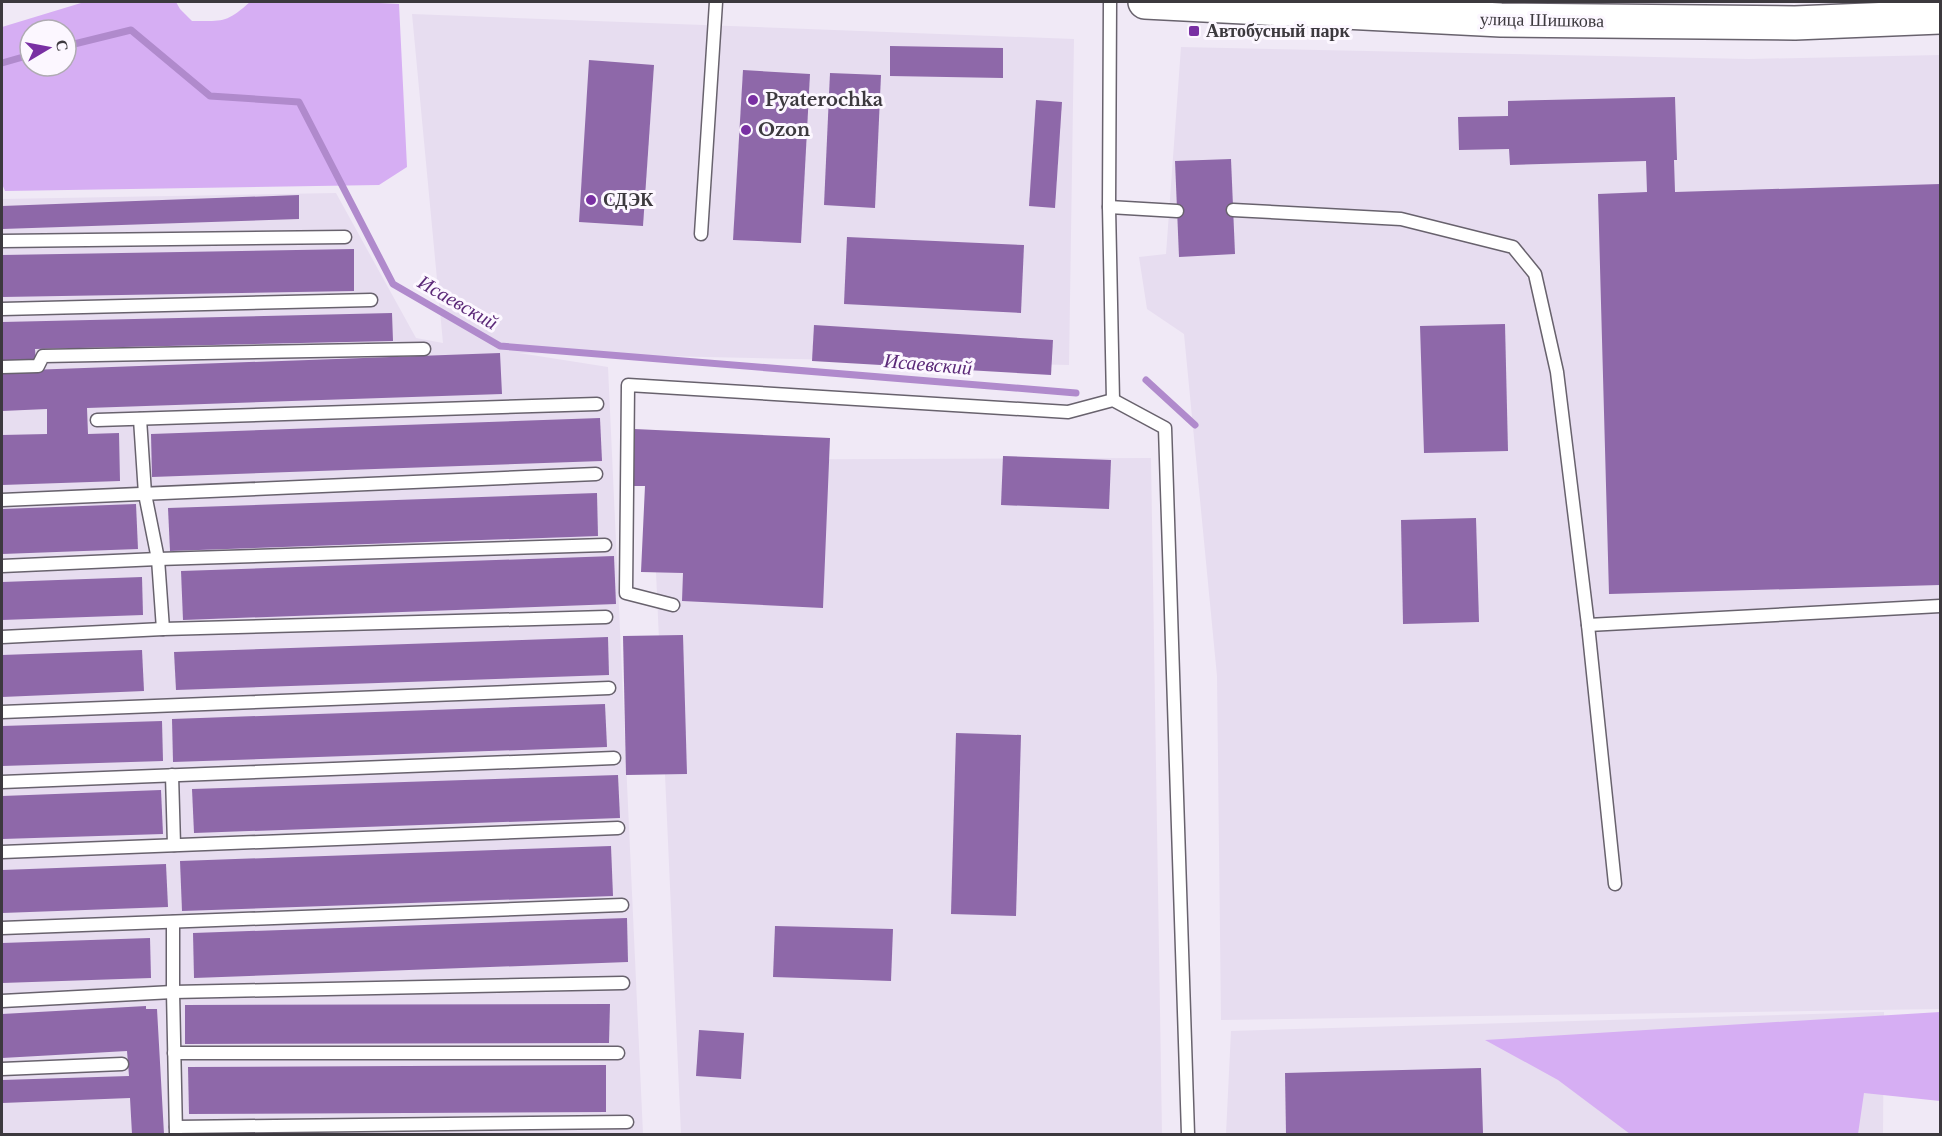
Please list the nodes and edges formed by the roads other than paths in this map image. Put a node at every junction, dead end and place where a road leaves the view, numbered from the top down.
1 (716, 2) edge
2 (1110, 2) edge
3 (1145, 2) edge
4 (1214, 3) edge
5 (1394, 8) edge
6 (1941, 17) edge
7 (1109, 207) junction
8 (1233, 210) dead end
9 (1177, 211) dead end
10 (701, 234) dead end
11 (345, 237) dead end
12 (2, 242) edge
13 (371, 300) dead end
14 (2, 309) edge
15 (424, 349) dead end
16 (2, 367) edge
17 (1113, 400) junction
18 (597, 404) dead end
19 (140, 419) junction
20 (97, 420) dead end
21 (596, 474) dead end
22 (145, 494) junction
23 (2, 500) edge
24 (605, 544) dead end
25 (158, 559) junction
26 (2, 566) edge
27 (673, 605) dead end
28 (1941, 606) edge
29 (606, 617) dead end
30 (1588, 625) junction
31 (163, 629) junction
32 (2, 637) edge
33 (609, 688) dead end
34 (2, 712) edge
35 (614, 758) dead end
36 (172, 775) junction
37 (2, 782) edge
38 (618, 828) dead end
39 (174, 845) junction
40 (2, 852) edge
41 (1615, 884) dead end
42 (622, 905) dead end
43 (173, 922) junction
44 (2, 928) edge
45 (623, 983) dead end
46 (173, 992) junction
47 (2, 1001) edge
48 (174, 1053) junction
49 (618, 1053) dead end
50 (122, 1064) dead end
51 (2, 1069) edge
52 (627, 1122) dead end
53 (176, 1131) edge
54 (1188, 1134) edge

1 - 10 lane
2 - 7 lane
3 - 4 main road, улица Шишкова
4 - 5 main road, улица Шишкова
5 - 6 main road, улица Шишкова
7 - 9 lane
7 - 17 lane
8 - 30 lane
11 - 12 lane
13 - 14 lane
15 - 16 lane
17 - 27 lane
17 - 54 lane
18 - 19 lane
19 - 20 lane
19 - 22 lane
21 - 22 lane
22 - 23 lane
22 - 25 lane
24 - 25 lane
25 - 26 lane
25 - 31 lane
28 - 30 lane
29 - 31 lane
30 - 41 lane
31 - 32 lane
33 - 34 lane
35 - 36 lane
36 - 37 lane
36 - 39 lane
38 - 39 lane
39 - 40 lane
42 - 43 lane
43 - 44 lane
43 - 46 lane
45 - 46 lane
46 - 47 lane
46 - 48 lane
48 - 49 lane
48 - 53 lane
50 - 51 lane
52 - 53 lane

